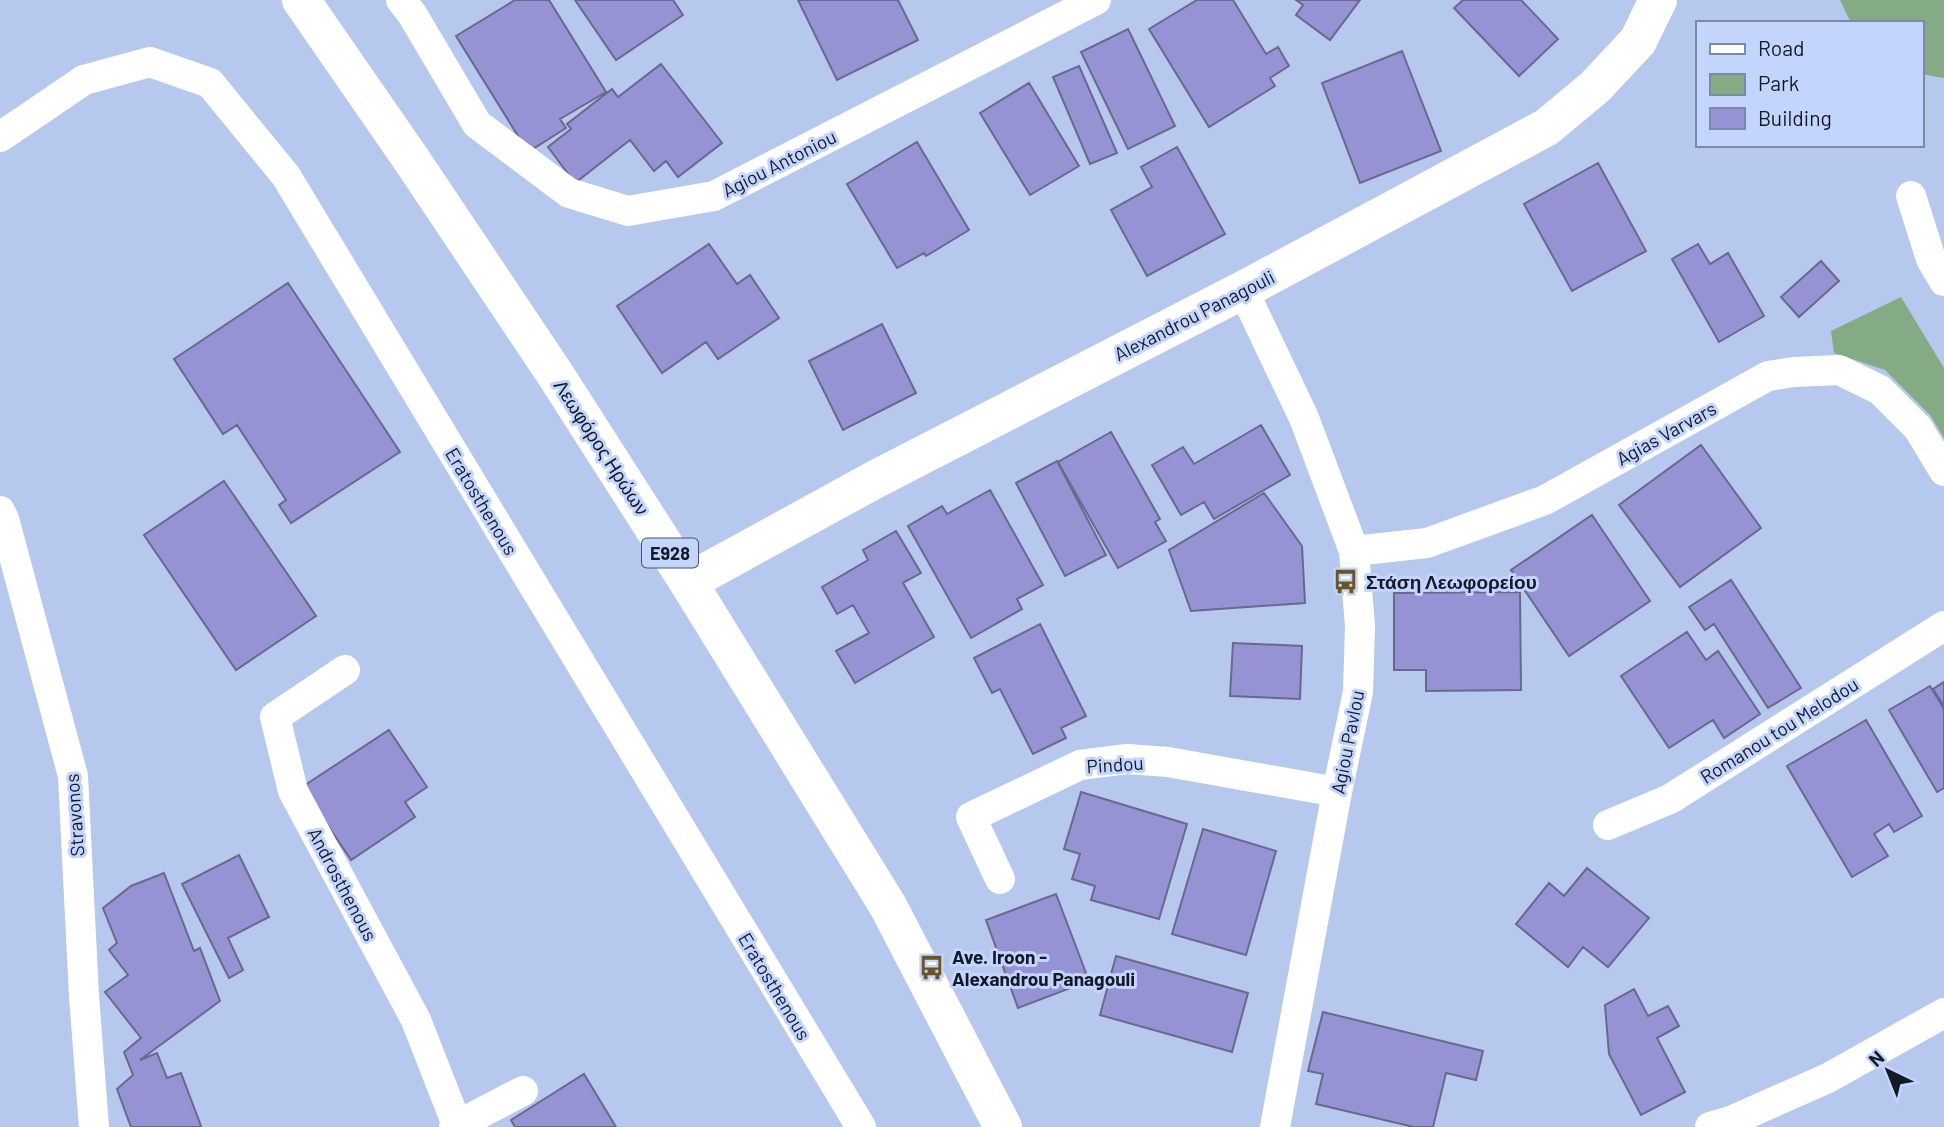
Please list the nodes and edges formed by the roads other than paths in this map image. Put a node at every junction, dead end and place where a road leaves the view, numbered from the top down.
1 (301, 0) edge
2 (1096, 0) edge
3 (1658, 0) edge
4 (416, 5) edge
5 (0, 137) edge
6 (1911, 196) dead end
7 (1944, 281) edge
8 (1243, 290) junction
9 (1944, 471) edge
10 (0, 511) edge
11 (1354, 551) junction
12 (688, 582) junction
13 (1944, 626) edge
14 (345, 670) dead end
15 (1337, 792) junction
16 (1608, 825) dead end
17 (1000, 879) dead end
18 (1944, 1013) edge
19 (523, 1091) dead end
20 (456, 1126) edge
21 (94, 1127) edge
22 (861, 1127) edge
23 (1003, 1127) edge
24 (1275, 1127) edge
25 (1710, 1127) edge

1 - 12 main road, Λεωφόρος Ηρώων / E928
2 - 4 street, Agiou Antoniou
3 - 8 main road, Alexandrou Panagouli
5 - 22 street, Eratosthenous
6 - 7 street
8 - 11 street, Agiou Pavlou
8 - 12 main road, Alexandrou Panagouli
9 - 11 street, Agias Varvars
10 - 21 street, Stravonos
11 - 15 street, Agiou Pavlou
12 - 23 main road, Λεωφόρος Ηρώων / E928
13 - 16 street, Romanou tou Melodou
14 - 20 street, Androsthenous
15 - 17 street, Pindou
15 - 24 street, Agiou Pavlou
18 - 25 street
19 - 20 street, Androsthenous

